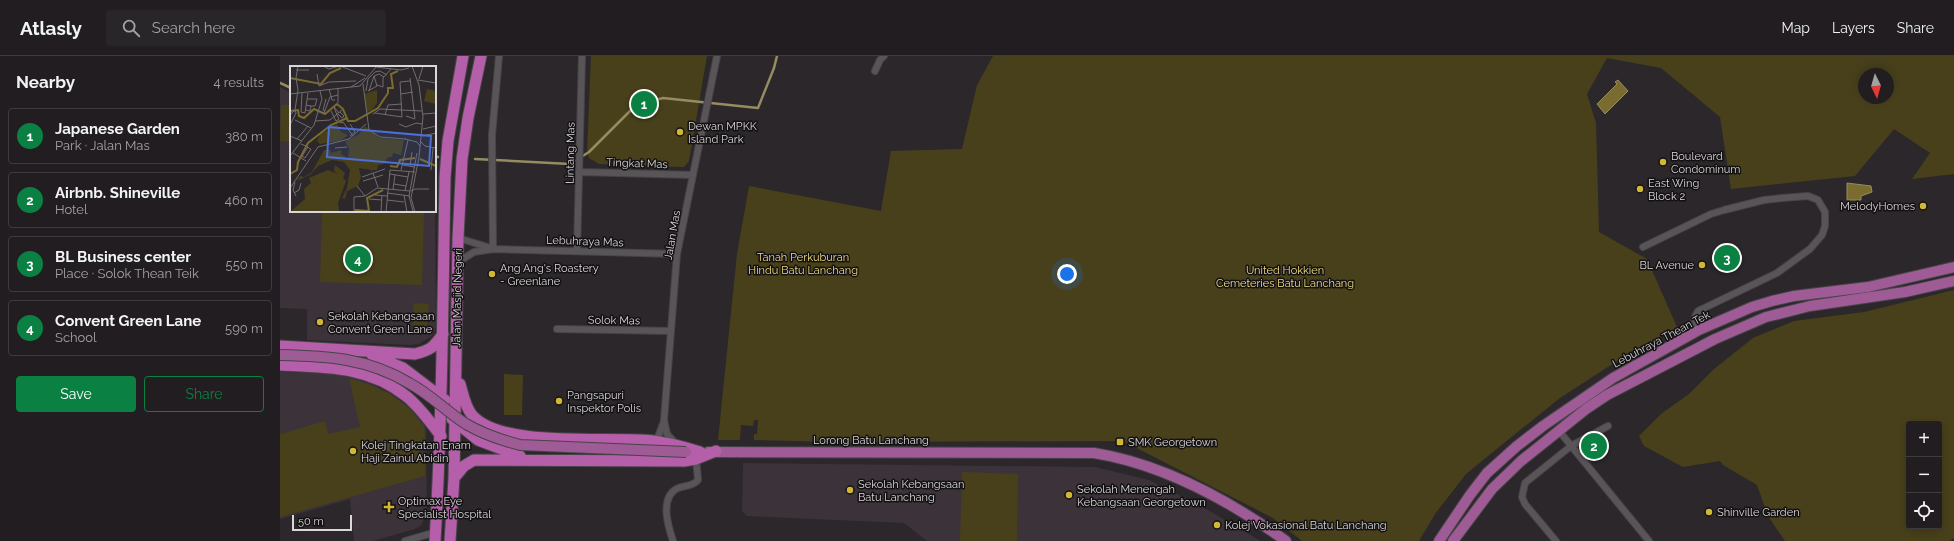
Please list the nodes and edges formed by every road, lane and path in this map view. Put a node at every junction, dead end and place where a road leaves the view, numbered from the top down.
1 (462, 56) edge
2 (481, 56) edge
3 (498, 56) edge
4 (582, 56) edge
5 (717, 56) edge
6 (884, 56) edge
7 (875, 71) dead end
8 (580, 172) junction
9 (693, 175) junction
10 (458, 238) junction
11 (1643, 247) dead end
12 (493, 249) junction
13 (577, 251) junction
14 (677, 254) junction
15 (458, 262) junction
16 (1954, 267) edge
17 (1954, 281) edge
18 (1750, 323) junction
19 (557, 329) dead end
20 (1699, 330) junction
21 (671, 331) junction
22 (443, 334) junction
23 (280, 346) edge
24 (356, 351) junction
25 (280, 355) edge
26 (280, 365) edge
27 (1658, 369) junction
28 (456, 370) junction
29 (441, 397) junction
30 (456, 408) junction
31 (442, 409) junction
32 (664, 420) junction
33 (455, 421) junction
34 (1608, 426) dead end
35 (1559, 431) junction
36 (441, 436) junction
37 (651, 441) junction
38 (676, 444) junction
39 (1571, 446) junction
40 (716, 451) joint
41 (698, 456) junction
42 (536, 460) junction
43 (454, 478) junction
44 (435, 537) edge
45 (405, 541) edge
46 (450, 541) edge
47 (673, 541) edge
48 (1286, 541) edge
49 (1439, 541) edge
50 (1453, 541) edge
51 (1556, 541) edge
52 (1649, 541) edge

1 - 22 highway, Jalan Masjid Negeri
2 - 10 highway, Jalan Masjid Negeri
3 - 12 street
4 - 8 street, Lintang Mas
5 - 9 street, Jalan Mas
6 - 7 street
8 - 9 street, Tingkat Mas
8 - 13 street, Lintang Mas
9 - 14 street, Jalan Mas
10 - 12 street, Lebuhraya Mas
10 - 15 highway, Jalan Masjid Negeri
11 - 20 street
12 - 13 street, Lebuhraya Mas
12 - 15 street, Lebuhraya Mas
13 - 14 street, Lebuhraya Mas
14 - 21 street, Jalan Mas
15 - 28 highway, Jalan Masjid Negeri
16 - 20 main road, Lebuhraya Thean Tek
17 - 18 main road
18 - 20 main road
18 - 27 main road
19 - 21 street, Solok Mas
20 - 27 main road
20 - 49 main road, Lebuhraya Thean Tek
21 - 32 street, Jalan Mas
22 - 24 highway
22 - 29 highway, Jalan Masjid Negeri
23 - 24 highway
24 - 29 highway
25 - 31 main road, bridge
26 - 36 highway
27 - 35 main road
28 - 30 highway, Jalan Masjid Negeri
28 - 37 highway
29 - 30 highway
29 - 31 highway, Jalan Masjid Negeri
30 - 33 highway, Jalan Masjid Negeri
31 - 33 highway
31 - 36 highway, Jalan Masjid Negeri
31 - 41 main road, bridge
32 - 37 street, Jalan Mas
32 - 38 street, Jalan Mas
33 - 42 highway
33 - 43 highway, Jalan Masjid Negeri
34 - 39 street
35 - 39 street
35 - 50 main road
36 - 44 highway, Jalan Masjid Negeri
37 - 38 highway
38 - 41 highway
39 - 51 street
39 - 52 street
40 - 41 highway
40 - 48 main road, Lorong Batu Lanchang
41 - 42 highway
41 - 47 street
42 - 43 highway
43 - 46 highway, Jalan Masjid Negeri
44 - 45 street

